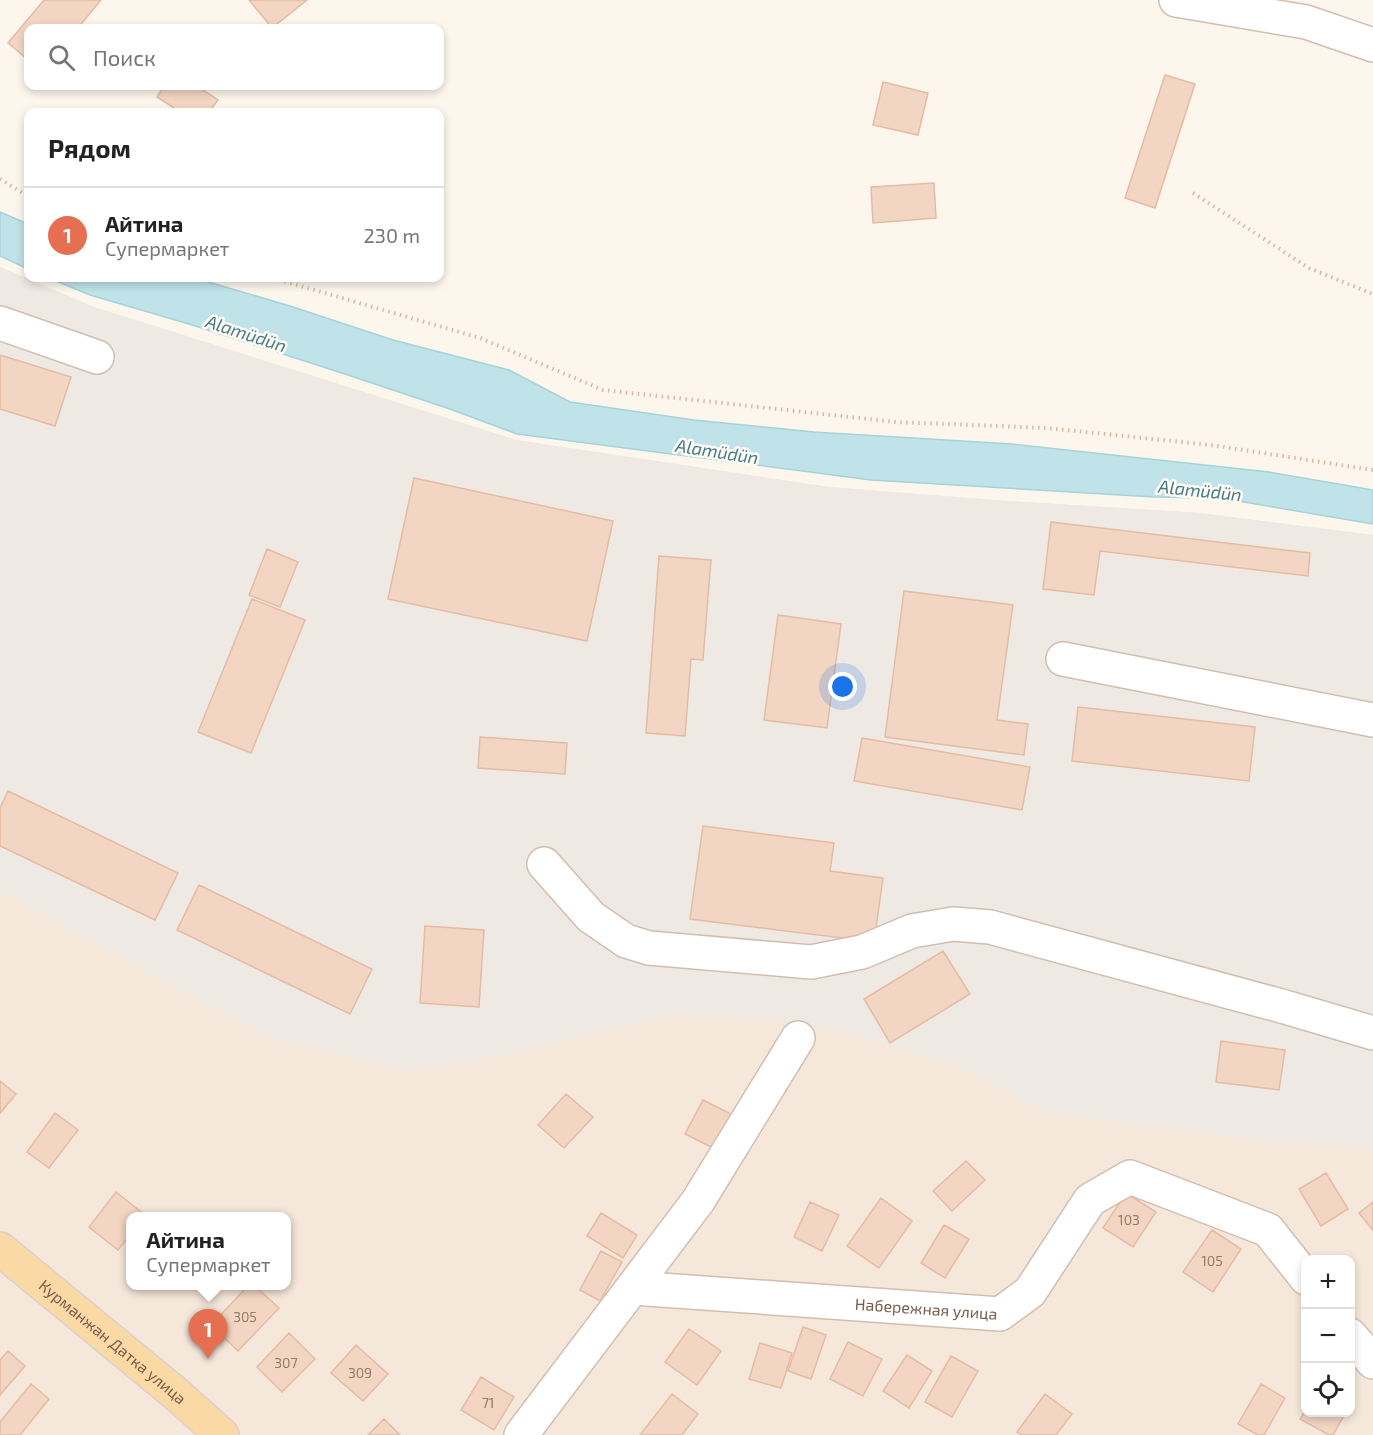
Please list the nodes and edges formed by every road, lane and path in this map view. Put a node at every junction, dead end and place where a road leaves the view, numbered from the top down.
1 (1176, 0) edge
2 (1373, 45) edge
3 (0, 180) edge
4 (1193, 193) dead end
5 (24, 194) edge
6 (287, 282) edge
7 (1373, 294) edge
8 (0, 323) edge
9 (98, 357) dead end
10 (1373, 470) edge
11 (1063, 659) dead end
12 (1373, 720) edge
13 (544, 864) dead end
14 (1373, 1033) edge
15 (798, 1038) dead end
16 (0, 1248) edge
17 (1301, 1273) edge
18 (633, 1288) junction
19 (1355, 1341) edge
20 (1373, 1362) edge
21 (222, 1435) edge
22 (521, 1435) edge

1 - 2 street
3 - 5 path
4 - 7 path
6 - 10 path
8 - 9 street
11 - 12 street
13 - 14 street
15 - 18 street
16 - 21 main road, Курманжан Датка улица
17 - 18 street, Набережная улица
18 - 22 street
19 - 20 street

